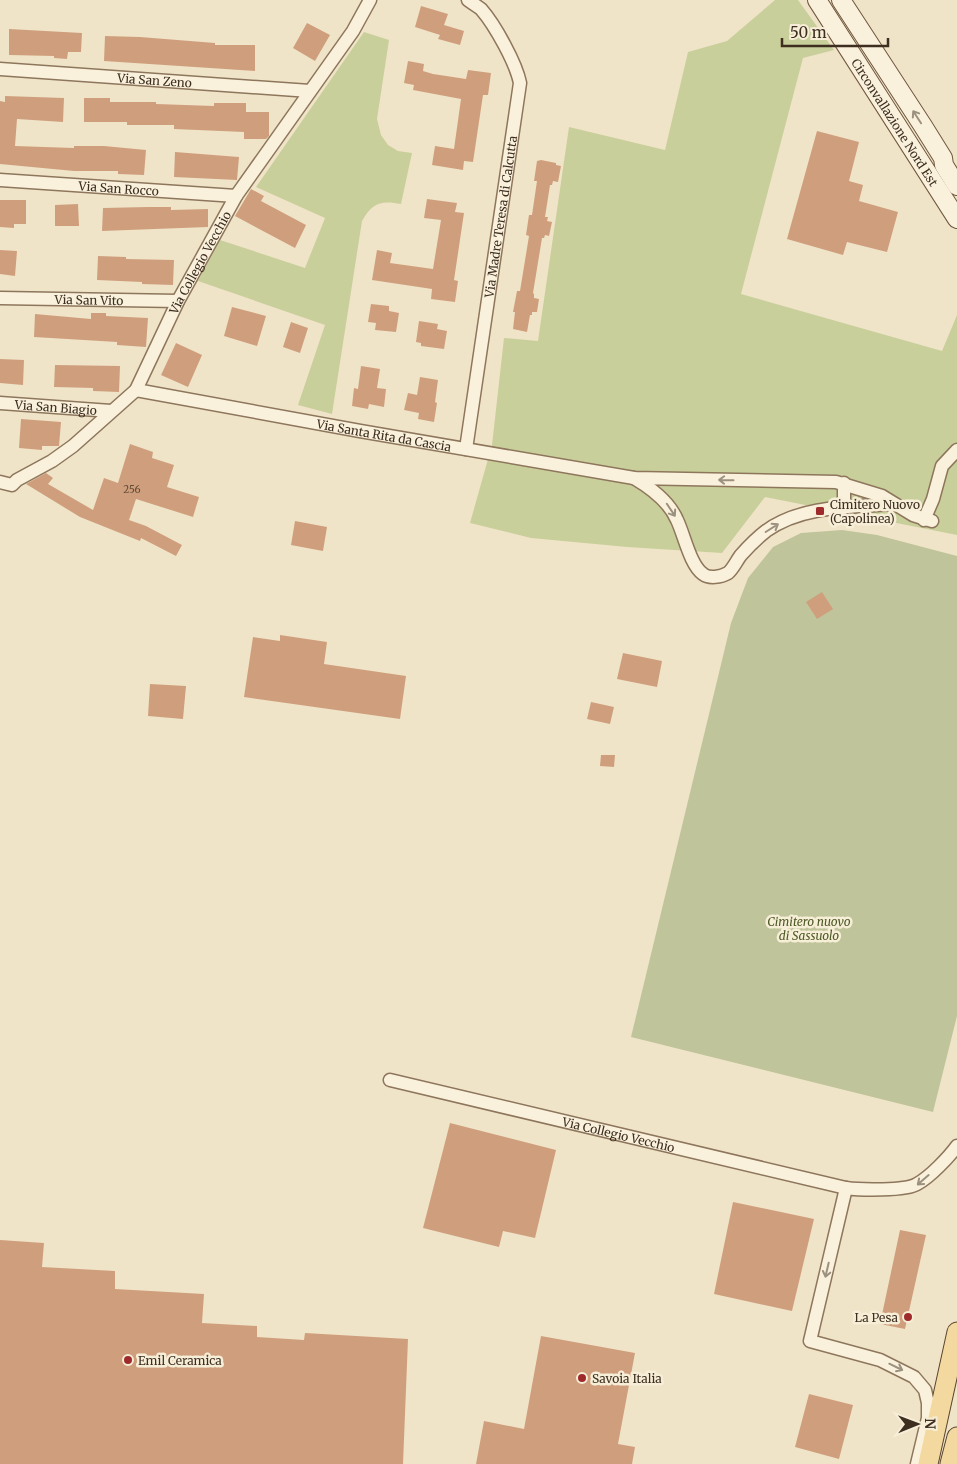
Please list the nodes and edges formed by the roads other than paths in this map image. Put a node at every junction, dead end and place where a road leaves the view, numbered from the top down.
1 (370, 0) edge
2 (468, 0) edge
3 (817, 0) edge
4 (841, 0) edge
5 (0, 69) edge
6 (310, 91) junction
7 (950, 162) edge
8 (0, 180) edge
9 (957, 186) edge
10 (236, 196) junction
11 (957, 219) edge
12 (0, 298) edge
13 (178, 300) junction
14 (136, 390) junction
15 (0, 404) edge
16 (111, 411) junction
17 (466, 449) junction
18 (957, 450) edge
19 (634, 478) junction
20 (0, 482) edge
21 (844, 483) junction
22 (894, 504) junction
23 (844, 508) junction
24 (390, 1080) dead end
25 (957, 1146) edge
26 (846, 1188) junction
27 (957, 1332) edge
28 (957, 1437) edge
29 (918, 1464) edge
30 (928, 1464) edge
31 (950, 1464) edge

1 - 6 street, Via Collegio Vecchio
2 - 17 street, Via Madre Teresa di Calcutta
3 - 11 main road, Circonvallazione Nord Est
7 -> 4 main road, Circonvallazione Nord Est
5 - 6 street, Via San Zeno
6 - 10 street, Via Collegio Vecchio
7 - 9 main road, Circonvallazione Nord Est
8 - 10 street, Via San Rocco
10 - 13 street, Via Collegio Vecchio
12 - 13 street, Via San Vito
13 - 14 street, Via Collegio Vecchio
14 - 16 street, Via Collegio Vecchio
14 - 17 street, Via Santa Rita da Cascia
15 - 16 street, Via San Biagio
16 - 20 street, Via Collegio Vecchio
17 - 19 street, Via Santa Rita da Cascia
18 - 22 street, Via Santa Rita da Cascia
21 -> 19 street, Via Santa Rita da Cascia
19 -> 23 street, Via Santa Rita da Cascia
21 - 22 street, Via Santa Rita da Cascia
21 - 23 street
22 - 23 street, Via Santa Rita da Cascia
24 - 26 street, Via Collegio Vecchio
25 -> 26 street, Via Collegio Vecchio
26 -> 29 street
27 - 30 main road
28 - 31 main road

